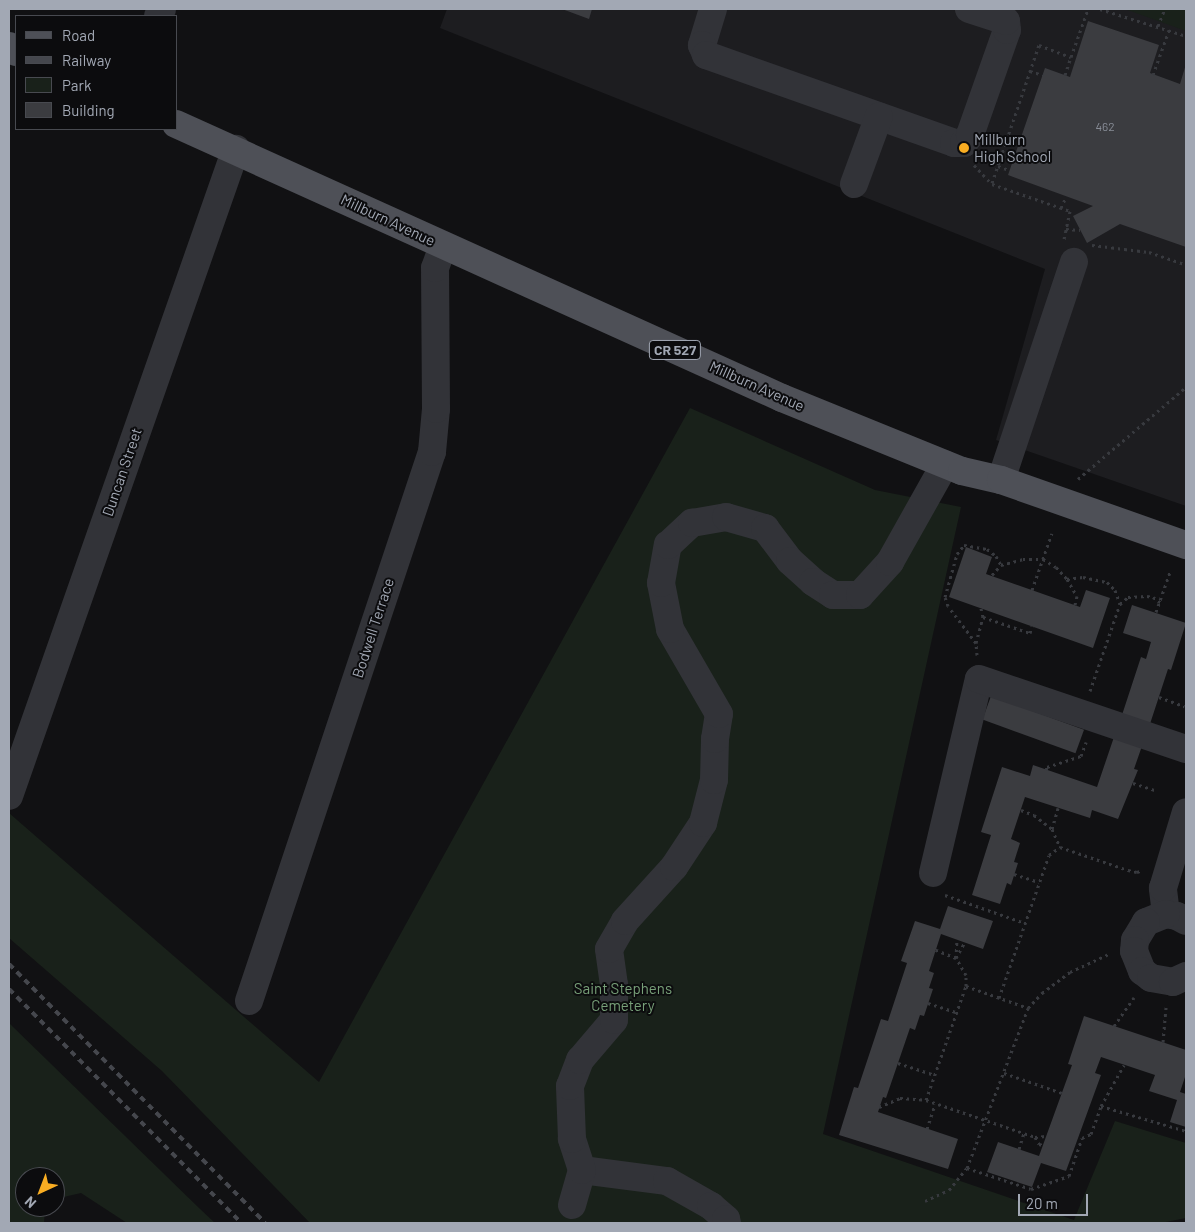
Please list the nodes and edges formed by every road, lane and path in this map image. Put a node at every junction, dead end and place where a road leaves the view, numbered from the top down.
1 (713, 9) edge
2 (969, 9) edge
3 (1088, 9) edge
4 (1100, 9) edge
5 (1165, 9) edge
6 (1158, 26) junction
7 (1169, 30) junction
8 (1186, 36) edge
9 (1071, 57) junction
10 (1030, 71) junction
11 (1043, 75) dead end
12 (1065, 75) dead end
13 (1154, 75) dead end
14 (879, 116) junction
15 (178, 125) edge
16 (964, 143) junction
17 (236, 149) junction
18 (998, 166) junction
19 (1009, 170) dead end
20 (854, 184) dead end
21 (992, 184) junction
22 (1066, 196) dead end
23 (1061, 208) junction
24 (1066, 229) junction
25 (1080, 230) dead end
26 (443, 246) junction
27 (1078, 249) junction
28 (1186, 265) edge
29 (1186, 387) edge
30 (945, 464) junction
31 (1001, 480) junction
32 (1078, 480) dead end
33 (1052, 533) dead end
34 (1186, 545) edge
35 (1043, 558) junction
36 (1001, 565) junction
37 (1170, 572) dead end
38 (992, 575) dead end
39 (1067, 580) junction
40 (1032, 590) dead end
41 (1160, 602) junction
42 (1120, 604) junction
43 (1075, 605) dead end
44 (981, 608) dead end
45 (1156, 612) dead end
46 (983, 617) junction
47 (1032, 626) dead end
48 (976, 644) junction
49 (979, 679) junction
50 (1159, 697) dead end
51 (1184, 706) dead end
52 (1088, 716) junction
53 (1186, 749) edge
54 (1046, 770) dead end
55 (1134, 783) dead end
56 (1155, 790) dead end
57 (9, 796) edge
58 (1058, 808) dead end
59 (1021, 810) dead end
60 (1186, 812) edge
61 (1052, 829) junction
62 (1060, 847) junction
63 (1170, 861) junction
64 (933, 873) joint
65 (1014, 874) dead end
66 (1038, 882) junction
67 (1176, 917) edge
68 (1025, 923) junction
69 (957, 940) dead end
70 (965, 942) dead end
71 (936, 950) dead end
72 (1134, 951) junction
73 (956, 958) junction
74 (1168, 978) edge
75 (966, 986) junction
76 (1000, 998) junction
77 (249, 1001) dead end
78 (928, 1003) dead end
79 (1028, 1008) junction
80 (956, 1012) junction
81 (1114, 1026) dead end
82 (1163, 1042) dead end
83 (898, 1063) dead end
84 (1124, 1065) dead end
85 (1004, 1073) junction
86 (934, 1076) junction
87 (1062, 1093) dead end
88 (926, 1100) junction
89 (935, 1104) junction
90 (1101, 1106) junction
91 (879, 1107) dead end
92 (986, 1120) junction
93 (927, 1129) dead end
94 (1186, 1131) edge
95 (1024, 1133) junction
96 (1046, 1136) dead end
97 (1036, 1137) junction
98 (1043, 1146) dead end
99 (1019, 1149) dead end
100 (966, 1168) junction
101 (582, 1170) junction
102 (925, 1201) dead end
103 (572, 1205) dead end
104 (728, 1223) edge

1 - 14 street
2 - 16 street
3 - 9 path
4 - 6 path
5 - 6 path
6 - 7 path
7 - 8 path
7 - 13 path
9 - 10 path
9 - 12 path
10 - 11 path
10 - 18 path
14 - 16 street
14 - 20 street
15 - 17 main road, Millburn Avenue / CR 527
16 - 21 path
17 - 26 main road, Millburn Avenue / CR 527
17 - 57 street, Duncan Street
18 - 19 path
18 - 21 path
21 - 23 path
22 - 23 path
23 - 24 path
24 - 25 path
24 - 27 path
26 - 30 main road, Millburn Avenue / CR 527
26 - 77 street, Bodwell Terrace
27 - 28 path
27 - 31 street
29 - 32 path
30 - 31 main road, Millburn Avenue / CR 527
30 - 101 street
31 - 34 main road, Millburn Avenue / CR 527
33 - 35 path
35 - 36 path
35 - 39 path
35 - 40 path
36 - 38 path
36 - 48 path
37 - 41 path
39 - 42 path
39 - 43 path
41 - 42 path
41 - 45 path
42 - 52 path
44 - 46 path
46 - 47 path
46 - 48 path
48 - 49 path
49 - 52 street
49 - 64 street
50 - 51 path
52 - 53 street
52 - 54 path
55 - 56 path
58 - 61 path
59 - 61 path
60 - 63 street
61 - 62 path
62 - 63 path
62 - 66 path
63 - 67 street
64 - 68 path
65 - 66 path
66 - 68 path
67 - 72 street
68 - 76 path
69 - 73 path
70 - 73 path
71 - 73 path
72 - 74 street
72 - 79 path
73 - 75 path
74 - 81 path
74 - 82 path
75 - 76 path
75 - 80 path
76 - 79 path
78 - 80 path
79 - 85 path
80 - 86 path
83 - 86 path
84 - 90 path
85 - 87 path
85 - 92 path
86 - 88 path
88 - 89 path
88 - 91 path
89 - 92 path
89 - 93 path
90 - 94 path
90 - 100 path
92 - 95 path
92 - 100 path
95 - 97 path
95 - 99 path
96 - 97 path
97 - 98 path
100 - 102 path
101 - 103 street
101 - 104 street

